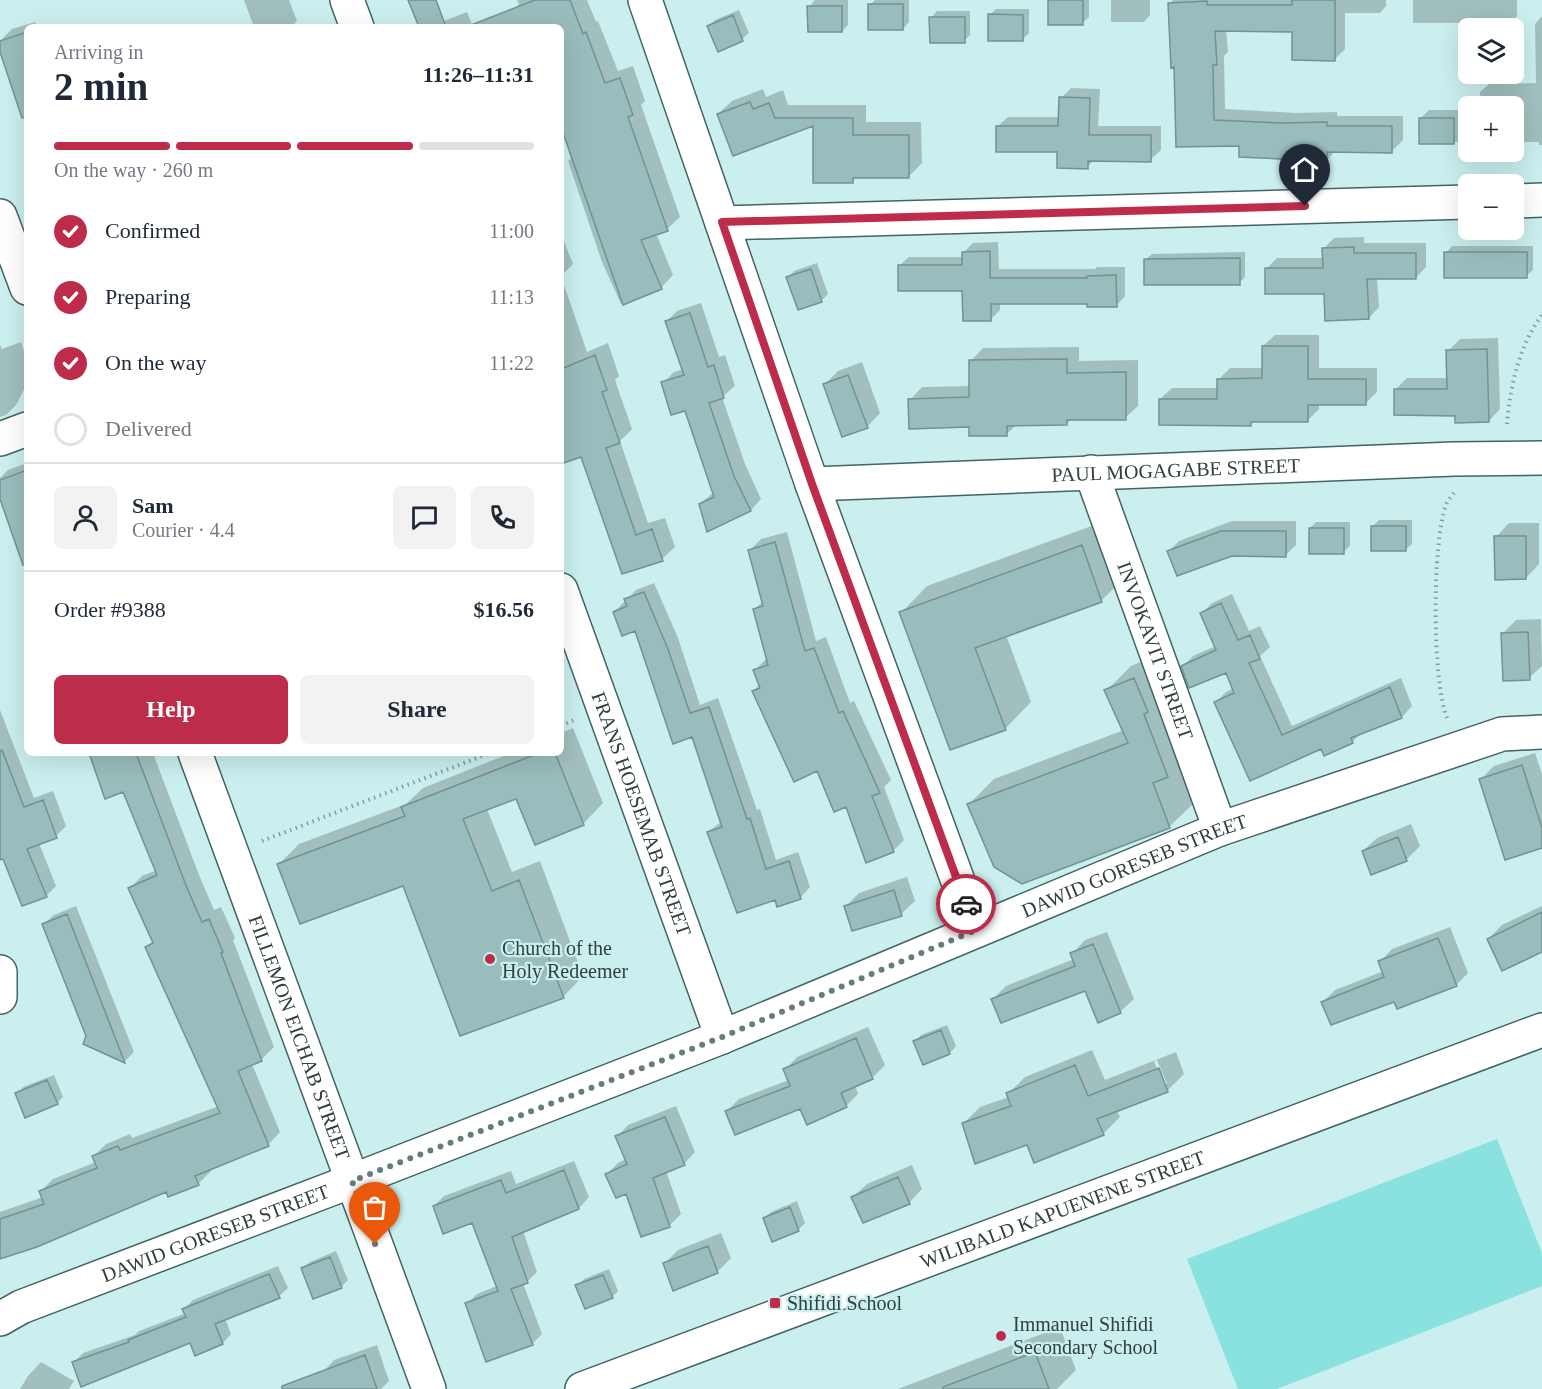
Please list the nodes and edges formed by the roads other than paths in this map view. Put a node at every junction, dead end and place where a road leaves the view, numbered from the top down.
1 (347, 0) edge
2 (645, 0) edge
3 (356, 24) edge
4 (1542, 200) edge
5 (1524, 201) edge
6 (1458, 202) edge
7 (0, 216) edge
8 (722, 222) junction
9 (24, 280) edge
10 (24, 430) edge
11 (0, 439) edge
12 (1542, 458) edge
13 (1091, 472) junction
14 (812, 484) junction
15 (564, 598) edge
16 (1542, 732) edge
17 (196, 756) edge
18 (1220, 829) junction
19 (976, 930) junction
20 (0, 972) edge
21 (0, 997) edge
22 (1542, 1030) edge
23 (722, 1037) junction
24 (352, 1181) junction
25 (0, 1319) edge
26 (429, 1389) edge
27 (582, 1389) edge

1 - 3 street
2 - 8 street
4 - 5 street
6 - 8 street
7 - 9 street
8 - 14 street
10 - 11 street
12 - 13 street, PAUL MOGAGABE STREET
13 - 14 street, PAUL MOGAGABE STREET
13 - 18 street, INVOKAVIT STREET
14 - 19 street
15 - 23 street, FRANS HOESEMAB STREET
16 - 18 street, DAWID GORESEB STREET
17 - 24 street, FILLEMON EICHAB STREET
18 - 19 street, DAWID GORESEB STREET
19 - 23 street, DAWID GORESEB STREET
20 - 21 street
22 - 27 street, WILIBALD KAPUENENE STREET
23 - 24 street, DAWID GORESEB STREET
24 - 25 street, DAWID GORESEB STREET
24 - 26 street, FILLEMON EICHAB STREET

